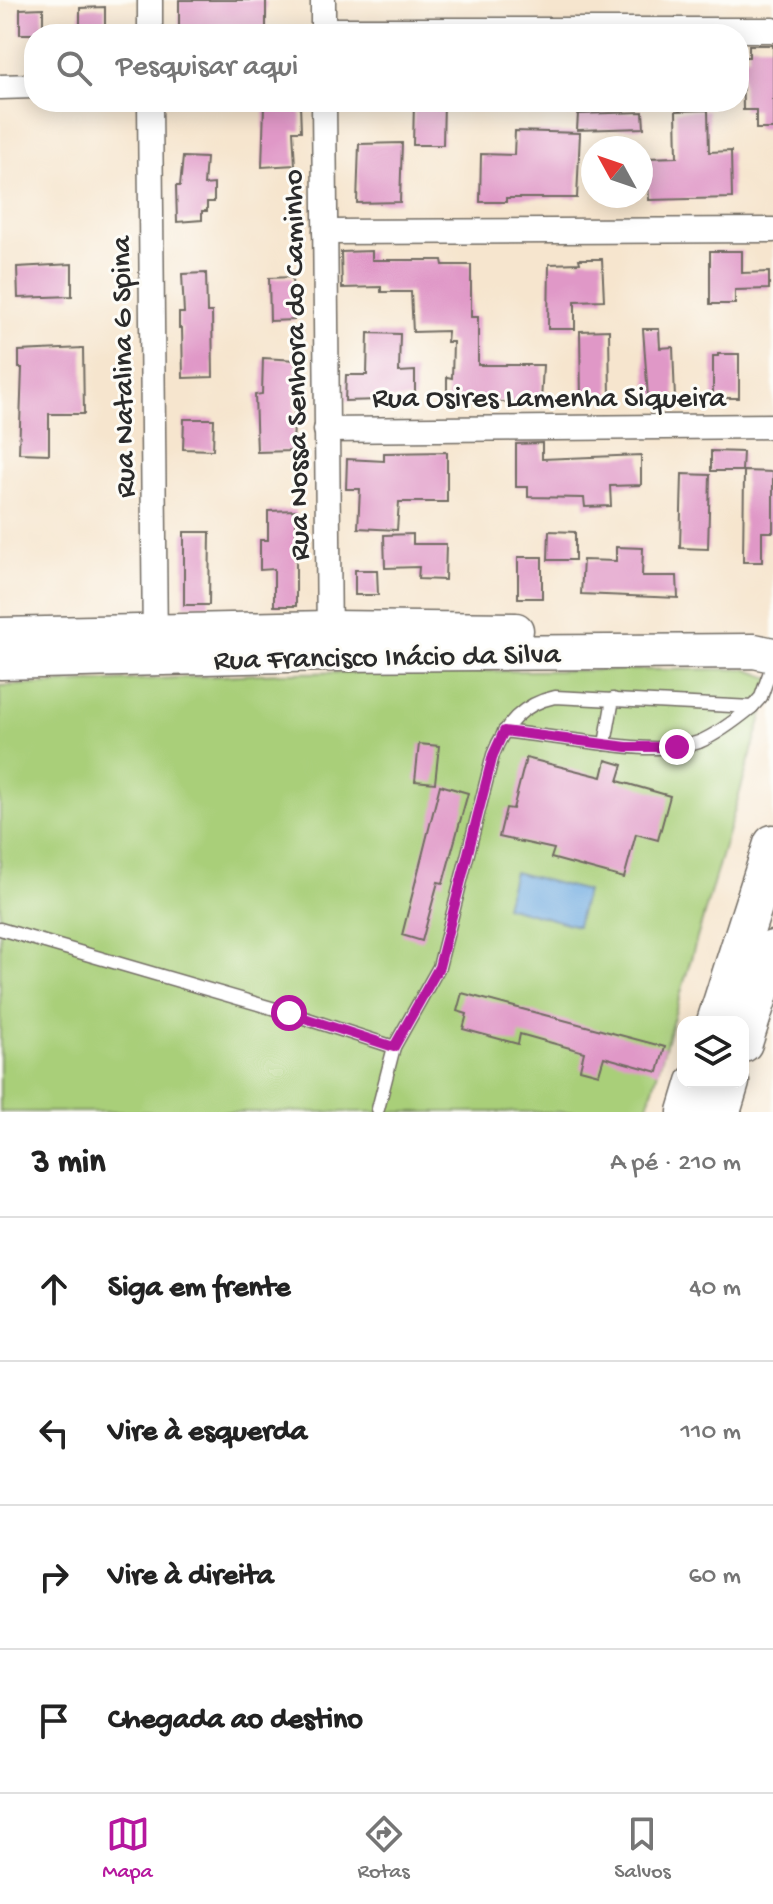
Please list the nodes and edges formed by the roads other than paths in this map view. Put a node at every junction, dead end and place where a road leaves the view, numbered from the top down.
1 (150, 0) edge
2 (323, 0) edge
3 (150, 24) edge
4 (323, 24) edge
5 (749, 30) edge
6 (773, 30) edge
7 (24, 86) edge
8 (0, 87) edge
9 (150, 112) edge
10 (324, 112) edge
11 (773, 230) edge
12 (325, 232) junction
13 (773, 426) edge
14 (326, 430) junction
15 (773, 631) edge
16 (0, 635) edge
17 (329, 641) junction
18 (155, 645) junction
19 (773, 655) edge
20 (0, 662) edge
21 (773, 663) edge
22 (613, 699) junction
23 (752, 707) junction
24 (504, 731) junction
25 (605, 744) junction
26 (773, 844) edge
27 (0, 929) edge
28 (773, 950) edge
29 (718, 1016) edge
30 (749, 1024) edge
31 (394, 1047) junction
32 (694, 1088) edge
33 (728, 1088) edge
34 (378, 1109) dead end
35 (687, 1112) edge
36 (721, 1112) edge

1 - 3 street
2 - 4 street
5 - 6 street
7 - 8 street
9 - 18 street, Rua Natalina G Spina
10 - 12 street, Rua Nossa Senhora do Caminho
11 - 12 street
12 - 14 street, Rua Nossa Senhora do Caminho
13 - 14 street, Rua Osires Lamenha Siqueira
14 - 17 street, Rua Nossa Senhora do Caminho
15 - 17 street
16 - 18 street
17 - 18 street
17 - 19 street, Rua Francisco Inácio da Silva
18 - 20 street
21 - 23 lane
22 - 23 lane
22 - 24 lane
22 - 25 lane
23 - 25 lane
24 - 25 lane
24 - 31 lane
26 - 29 main road
27 - 31 lane
28 - 30 main road
31 - 34 lane
32 - 35 main road
33 - 36 main road

